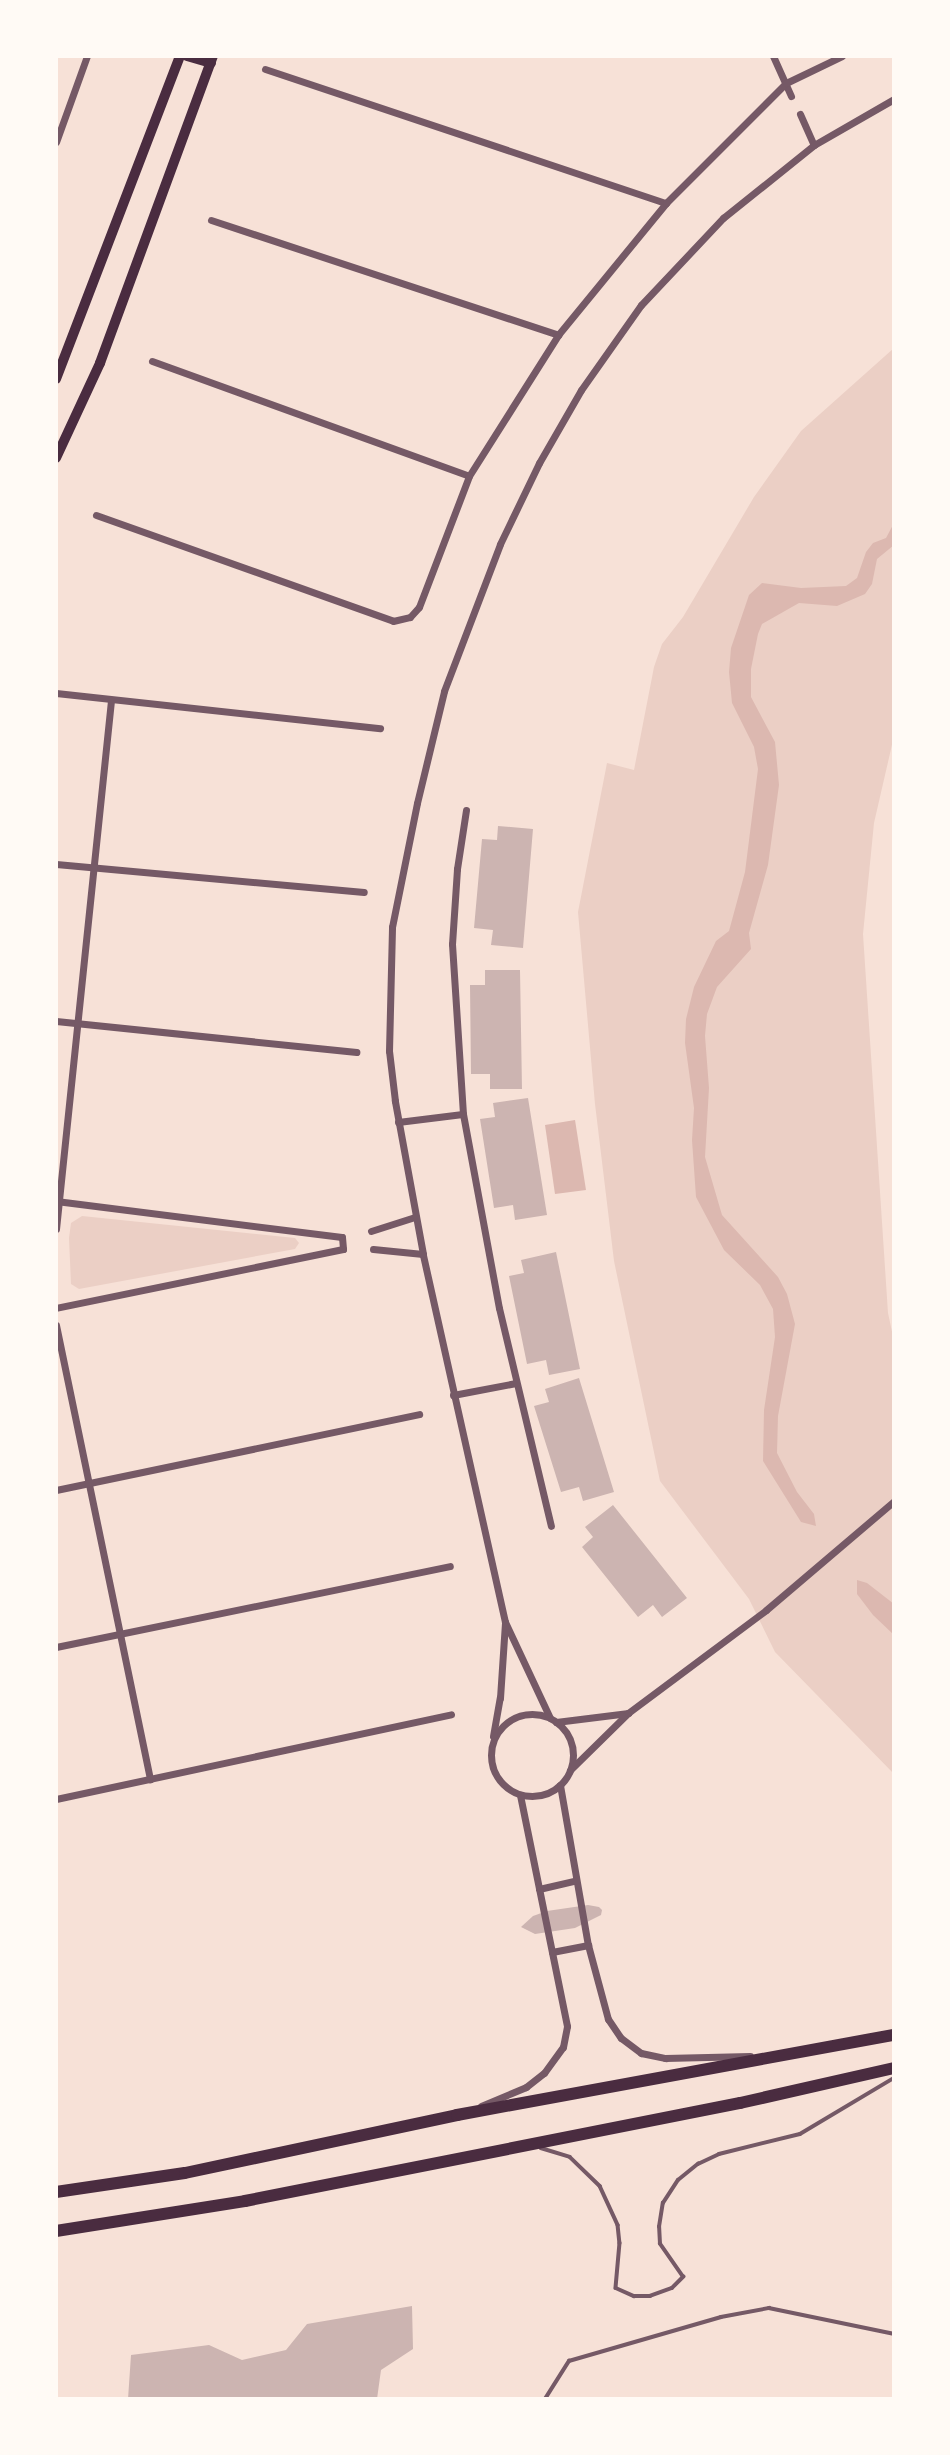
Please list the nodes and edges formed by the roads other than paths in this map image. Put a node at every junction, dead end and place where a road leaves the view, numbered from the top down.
1 (87, 56) edge
2 (180, 56) edge
3 (187, 56) edge
4 (773, 56) edge
5 (842, 56) edge
6 (212, 59) edge
7 (265, 69) dead end
8 (786, 83) junction
9 (791, 96) dead end
10 (894, 99) edge
11 (800, 114) dead end
12 (56, 142) edge
13 (814, 145) junction
14 (666, 202) junction
15 (211, 220) dead end
16 (558, 335) junction
17 (152, 361) dead end
18 (56, 379) edge
19 (56, 458) edge
20 (469, 476) junction
21 (96, 515) dead end
22 (56, 693) edge
23 (111, 700) junction
24 (380, 728) dead end
25 (466, 810) dead end
26 (56, 864) edge
27 (93, 868) junction
28 (364, 892) dead end
29 (56, 1021) edge
30 (77, 1023) junction
31 (356, 1052) dead end
32 (463, 1114) junction
33 (398, 1122) junction
34 (57, 1201) edge
35 (415, 1217) junction
36 (56, 1229) edge
37 (371, 1231) dead end
38 (373, 1249) dead end
39 (423, 1254) junction
40 (56, 1308) edge
41 (56, 1325) edge
42 (516, 1383) junction
43 (453, 1395) junction
44 (419, 1415) dead end
45 (88, 1484) junction
46 (56, 1490) edge
47 (894, 1501) edge
48 (551, 1525) dead end
49 (450, 1566) dead end
50 (505, 1622) junction
51 (119, 1633) junction
52 (56, 1647) edge
53 (628, 1713) junction
54 (452, 1714) dead end
55 (553, 1720) junction
56 (492, 1744) junction
57 (570, 1770) junction
58 (150, 1779) junction
59 (560, 1785) junction
60 (520, 1795) junction
61 (56, 1799) edge
62 (575, 1881) junction
63 (539, 1889) junction
64 (587, 1945) junction
65 (552, 1952) junction
66 (894, 2035) edge
67 (782, 2054) junction
68 (894, 2068) edge
69 (894, 2078) edge
70 (457, 2115) junction
71 (515, 2148) junction
72 (56, 2192) edge
73 (56, 2231) edge
74 (894, 2334) edge
75 (545, 2399) edge

1 - 12 street
2 - 18 main road
3 - 6 main road
4 - 8 street
5 - 8 street
6 - 19 main road
7 - 14 street
8 - 9 street
8 - 14 street
10 - 13 street
11 - 13 street
13 - 33 street
14 - 16 street
15 - 16 street
16 - 20 street
17 - 20 street
20 - 21 street
22 - 23 street
23 - 24 street
23 - 27 street
25 - 32 street
26 - 27 street
27 - 28 street
27 - 30 street
29 - 30 street
30 - 31 street
30 - 34 street
32 - 33 street
32 - 42 street
33 - 35 street
34 - 36 street
34 - 40 street
35 - 37 street
35 - 39 street
38 - 39 street
39 - 43 street
41 - 45 street
42 - 43 street
42 - 48 street
43 - 50 street
44 - 45 street
45 - 46 street
45 - 51 street
47 - 53 street
49 - 51 street
50 - 55 street
50 - 56 street
51 - 52 street
51 - 58 street
53 - 55 street
53 - 57 street
54 - 58 street
55 - 56 street
55 - 57 street
56 - 60 street
57 - 59 street
58 - 61 street
59 - 60 street
59 - 62 street
60 - 63 street
62 - 63 street
62 - 64 street
63 - 65 street
64 - 65 street
64 - 67 street
65 - 70 street
66 - 67 main road
67 - 70 main road
68 - 71 main road
69 - 71 lane
70 - 72 main road
71 - 73 main road
74 - 75 lane

